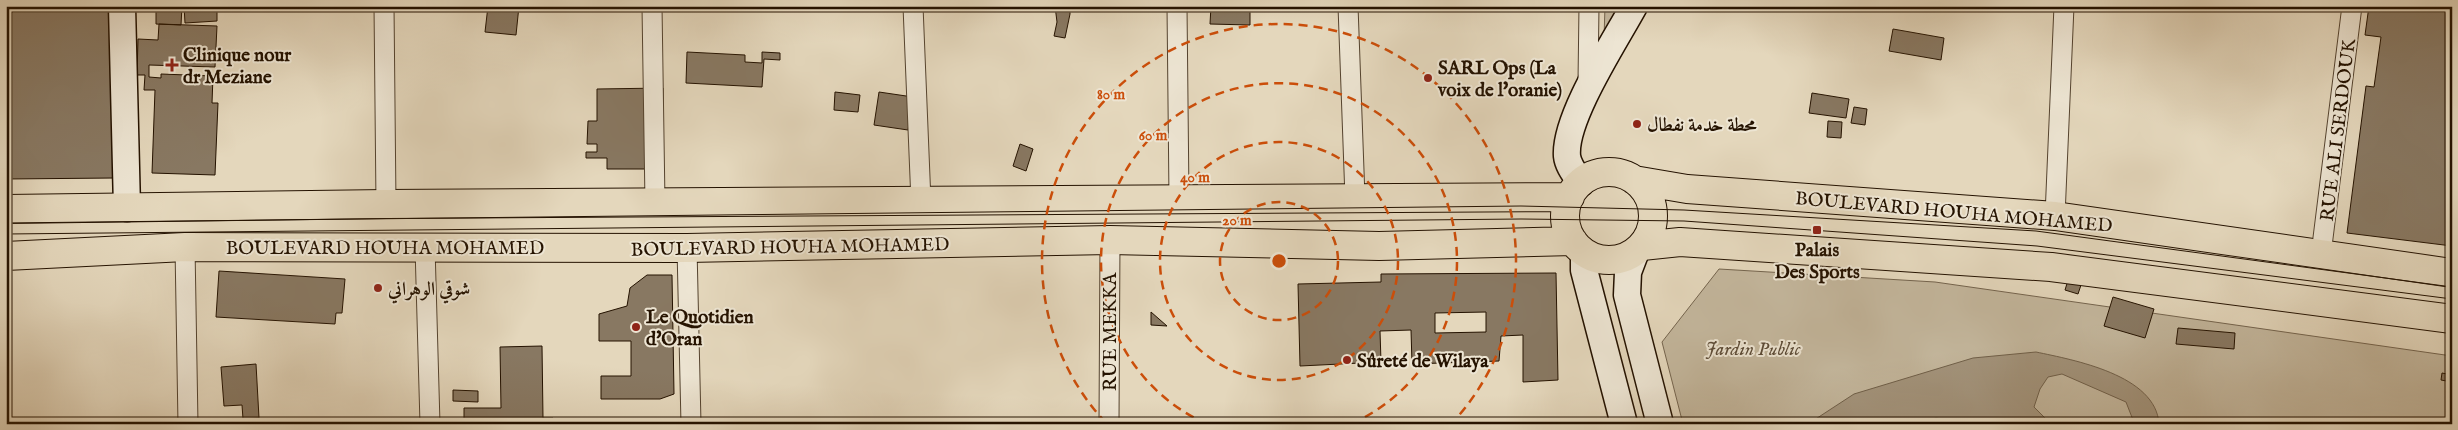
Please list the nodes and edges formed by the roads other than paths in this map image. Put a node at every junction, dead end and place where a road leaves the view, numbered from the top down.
1 (122, 6) edge
2 (384, 6) edge
3 (652, 6) edge
4 (913, 6) edge
5 (1177, 6) edge
6 (1348, 6) edge
7 (1589, 6) edge
8 (1634, 6) edge
9 (2064, 6) edge
10 (2352, 6) edge
11 (1587, 94) junction
12 (1634, 180) junction
13 (1576, 190) junction
14 (1179, 198) junction
15 (1354, 198) junction
16 (921, 202) junction
17 (655, 203) junction
18 (386, 204) junction
19 (127, 208) junction
20 (6, 209) edge
21 (2055, 216) junction
22 (1110, 240) junction
23 (425, 246) junction
24 (185, 247) junction
25 (1578, 247) junction
26 (687, 248) junction
27 (1639, 249) junction
28 (2322, 254) junction
29 (6, 256) edge
30 (2452, 273) edge
31 (2452, 319) edge
32 (188, 424) edge
33 (430, 424) edge
34 (691, 424) edge
35 (1109, 424) edge
36 (1624, 424) edge
37 (1660, 424) edge

1 - 19 main road
2 - 18 street
3 - 17 street
4 - 16 street
5 - 14 street
6 - 15 street
7 - 11 street
8 - 11 main road
9 - 21 street
10 - 28 street, RUE ALI SERDOUK
11 - 13 main road
12 - 13 main road
12 - 21 main road, BOULEVARD HOUHA MOHAMED
12 - 27 main road
13 - 15 main road
13 - 25 main road
14 - 15 main road
14 - 16 main road
16 - 17 main road
17 - 18 main road
18 - 19 main road
19 - 20 main road
21 - 28 main road, BOULEVARD HOUHA MOHAMED
22 - 25 main road, BOULEVARD HOUHA MOHAMED
22 - 26 main road, BOULEVARD HOUHA MOHAMED
22 - 35 street, RUE MEKKA
23 - 24 main road, BOULEVARD HOUHA MOHAMED
23 - 26 main road, BOULEVARD HOUHA MOHAMED
23 - 33 street
24 - 29 main road, BOULEVARD HOUHA MOHAMED
24 - 32 street
25 - 27 main road
25 - 36 main road
26 - 34 street
27 - 31 main road
27 - 37 main road
28 - 30 main road, BOULEVARD HOUHA MOHAMED

